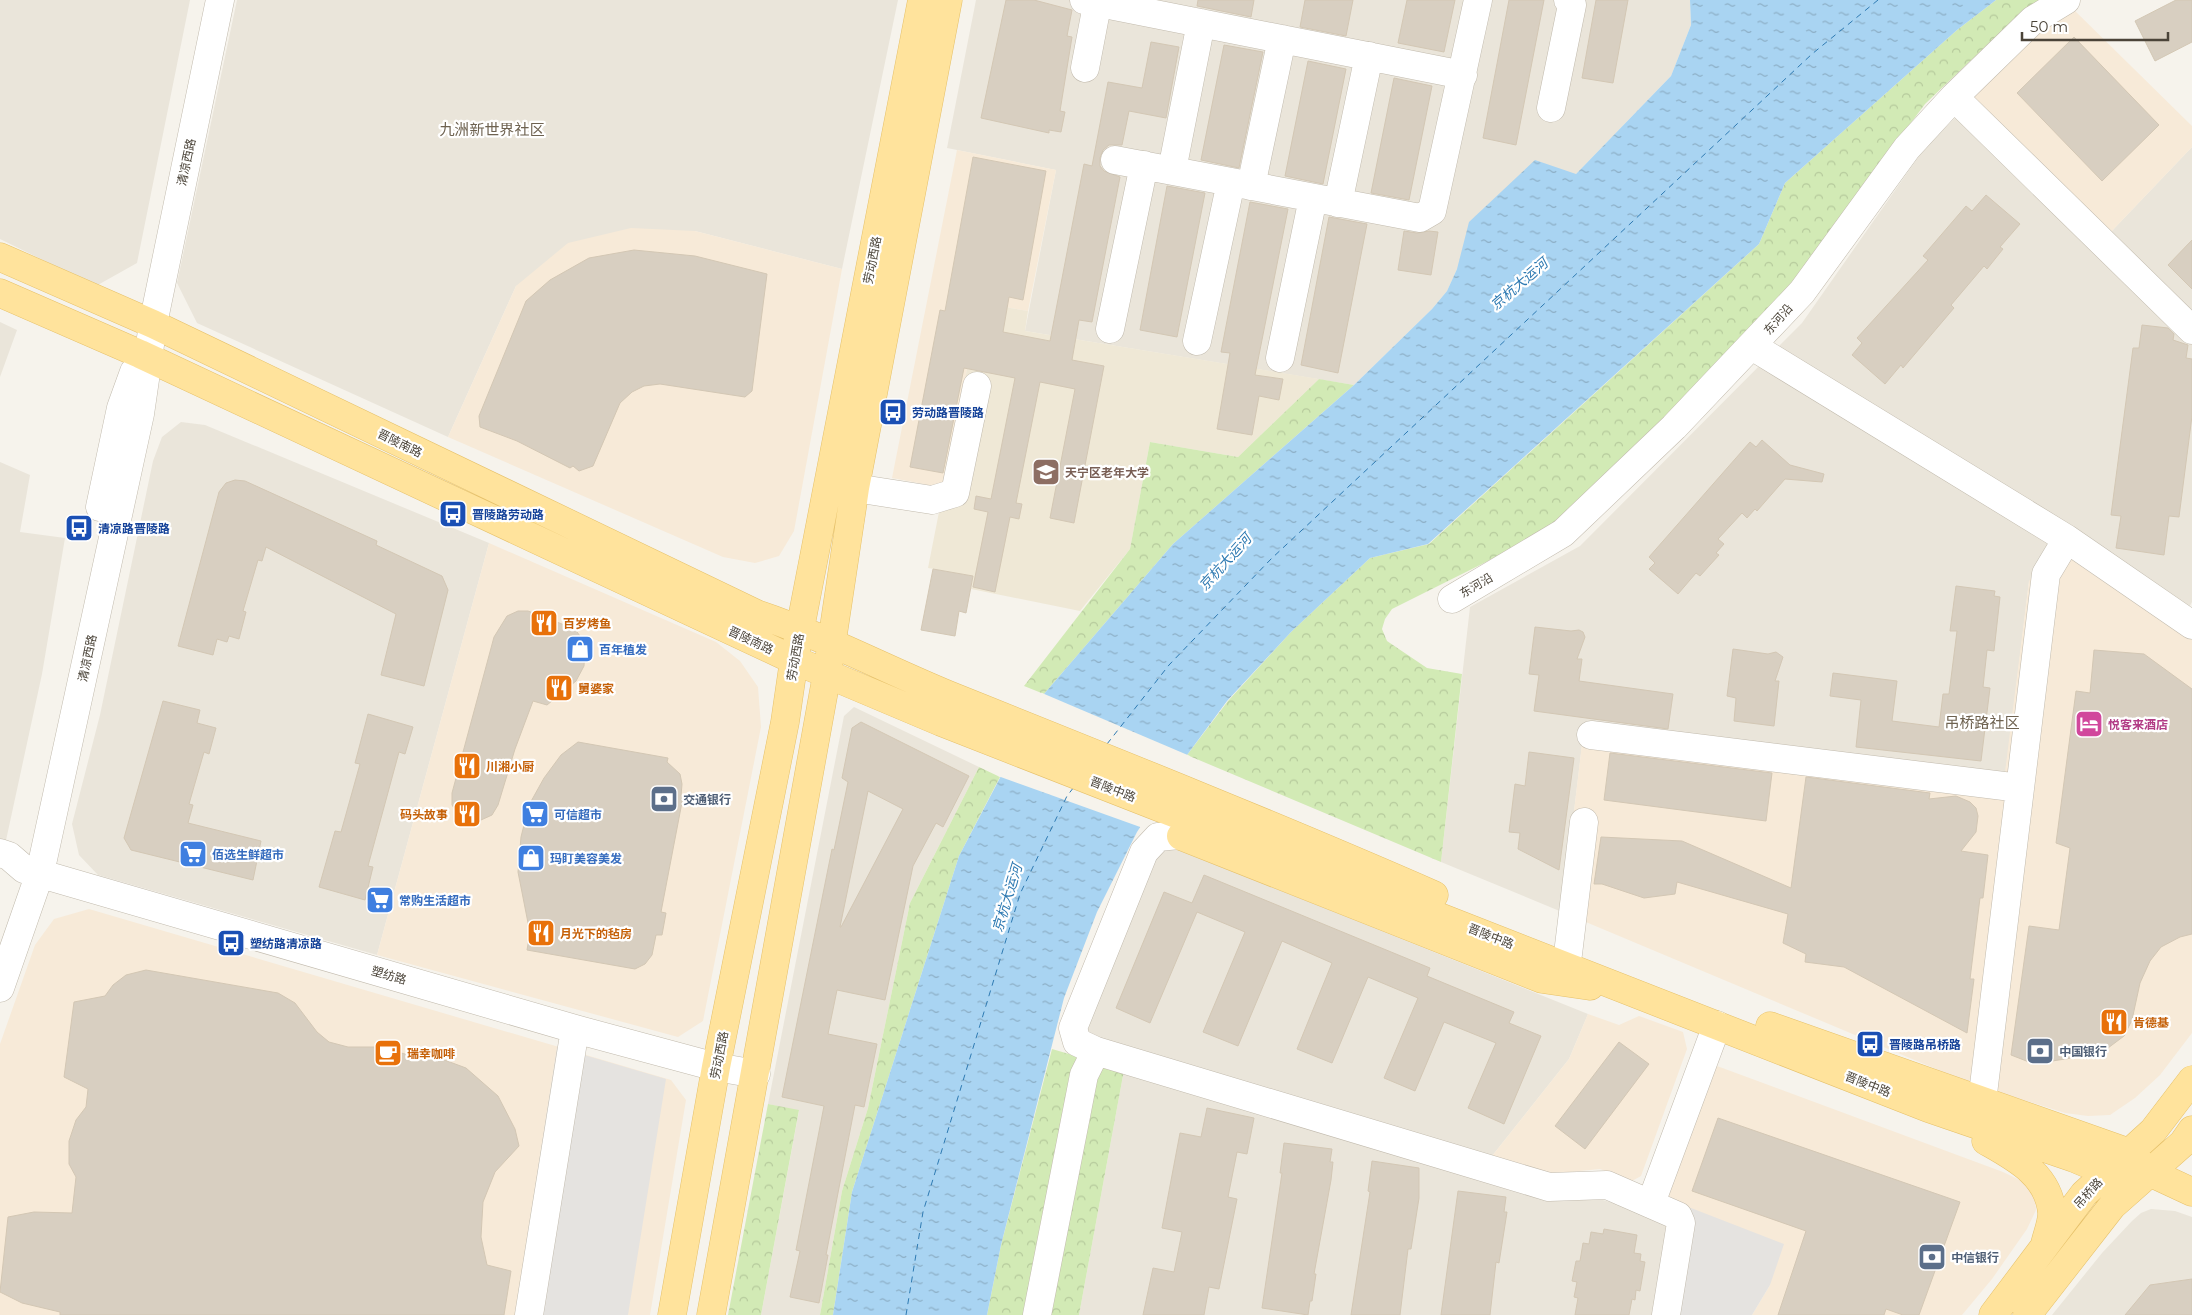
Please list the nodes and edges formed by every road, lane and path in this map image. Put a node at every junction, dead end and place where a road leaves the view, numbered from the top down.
1 (220, 0) edge
2 (922, 0) edge
3 (948, 0) edge
4 (1478, 0) edge
5 (1568, 0) edge
6 (2066, 0) edge
7 (1093, 1) edge
8 (1174, 9) edge
9 (1202, 23) junction
10 (1282, 39) junction
11 (1369, 56) junction
12 (1085, 68) dead end
13 (1463, 75) junction
14 (1954, 97) junction
15 (1551, 108) dead end
16 (1115, 160) dead end
17 (1144, 165) junction
18 (1172, 170) junction
19 (1241, 184) junction
20 (1326, 200) junction
21 (0, 258) edge
22 (0, 293) edge
23 (153, 324) junction
24 (1110, 329) dead end
25 (2192, 330) edge
26 (1197, 341) dead end
27 (1752, 346) junction
28 (143, 356) junction
29 (1280, 358) dead end
30 (976, 386) dead end
31 (855, 488) junction
32 (2067, 539) junction
33 (1452, 599) dead end
34 (2192, 625) edge
35 (801, 628) junction
36 (833, 642) junction
37 (794, 660) junction
38 (827, 674) junction
39 (1591, 735) dead end
40 (2020, 788) junction
41 (1188, 816) junction
42 (1584, 822) dead end
43 (0, 853) edge
44 (32, 871) junction
45 (0, 939) edge
46 (1568, 954) junction
47 (0, 988) edge
48 (1717, 1025) junction
49 (575, 1029) junction
50 (1096, 1051) junction
51 (716, 1067) junction
52 (756, 1074) junction
53 (2192, 1080) edge
54 (1982, 1102) junction
55 (1928, 1108) junction
56 (2192, 1130) edge
57 (2139, 1162) junction
58 (2107, 1172) junction
59 (2192, 1192) edge
60 (1651, 1203) junction
61 (2044, 1248) junction
62 (529, 1315) edge
63 (672, 1315) edge
64 (711, 1315) edge
65 (1036, 1315) edge
66 (1666, 1315) edge
67 (1993, 1315) edge
68 (2027, 1315) edge

1 - 23 street, 清凉西路
2 - 35 main road, 劳动西路
3 - 31 main road
4 - 13 street
5 - 15 street
6 - 14 street, 东河沿
7 - 8 street
7 - 12 street
8 - 9 street
9 - 10 street
9 - 18 street
10 - 11 street
10 - 19 street
11 - 13 street
11 - 20 street
13 - 20 street
14 - 25 street
14 - 27 street, 东河沿
16 - 17 street
17 - 18 street
17 - 24 street
18 - 19 street
19 - 20 street
19 - 26 street
20 - 29 street
21 - 23 main road, 晋陵南路
22 - 28 main road, 晋陵南路
23 - 28 street, 清凉西路
23 - 35 main road, 晋陵南路
27 - 32 street
27 - 33 street, 东河沿
28 - 37 main road, 晋陵南路
28 - 44 street, 清凉西路
30 - 31 street
31 - 36 main road
32 - 34 street
32 - 40 street
35 - 36 main road, 晋陵中路
35 - 37 main road, 劳动西路
36 - 38 main road
36 - 41 main road, 晋陵中路
37 - 38 main road, 晋陵中路
37 - 51 main road, 劳动西路
38 - 41 main road, 晋陵中路
38 - 52 main road
39 - 40 street
40 - 54 street
41 - 46 main road, 晋陵中路
41 - 48 main road, 晋陵中路
41 - 50 street
42 - 46 street
43 - 44 street
44 - 45 street, 清凉西路
44 - 47 street, 清凉西路
44 - 49 street, 塑纺路
46 - 54 main road, 晋陵中路
48 - 55 main road, 晋陵中路
48 - 60 street
49 - 51 street, 塑纺路
49 - 62 street
50 - 60 street
50 - 65 street
51 - 52 street, 塑纺路
51 - 63 main road, 劳动西路
52 - 64 main road
53 - 57 main road
54 - 57 main road, 晋陵中路
55 - 58 main road, 晋陵中路
55 - 61 main road
56 - 57 main road
57 - 58 main road, 晋陵中路
57 - 59 main road, 晋陵中路
57 - 68 main road
58 - 61 main road, 吊桥路
60 - 66 street
61 - 67 main road, 吊桥路

